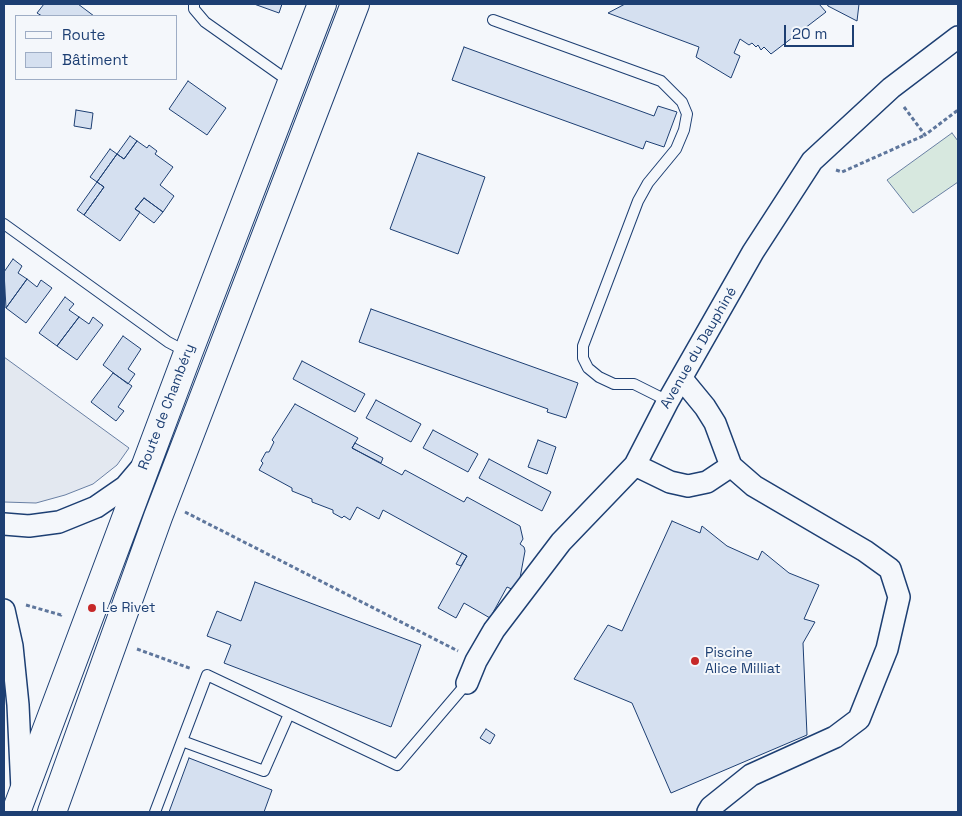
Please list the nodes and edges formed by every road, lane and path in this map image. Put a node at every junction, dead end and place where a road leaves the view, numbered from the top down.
1 (194, 4) edge
2 (322, 4) edge
3 (355, 4) edge
4 (492, 20) dead end
5 (958, 38) edge
6 (291, 84) junction
7 (891, 88) junction
8 (958, 110) edge
9 (925, 135) junction
10 (812, 161) junction
11 (4, 224) edge
12 (188, 353) junction
13 (682, 379) junction
14 (668, 401) junction
15 (147, 461) junction
16 (635, 465) junction
17 (731, 466) junction
18 (181, 519) dead end
19 (4, 524) edge
20 (65, 606) dead end
21 (13, 607) edge
22 (133, 648) dead end
23 (476, 661) junction
24 (207, 675) junction
25 (467, 683) joint
26 (289, 714) junction
27 (182, 740) junction
28 (19, 804) edge
29 (52, 812) edge
30 (155, 812) edge
31 (708, 812) edge

1 - 6 lane
2 - 6 main road, Route de Chambéry
3 - 29 main road
4 - 14 lane
5 - 7 street, Avenue du Dauphiné
6 - 12 main road, Route de Chambéry
7 - 9 path
7 - 10 street, Avenue du Dauphiné
8 - 9 path
9 - 10 path
10 - 13 street, Avenue du Dauphiné
11 - 12 lane
12 - 15 main road, Route de Chambéry
13 - 14 street, Avenue du Dauphiné
13 - 17 street
14 - 16 street, Avenue du Dauphiné
15 - 19 street
15 - 28 main road, Route de Chambéry
16 - 17 street
16 - 23 street, Avenue du Dauphiné
17 - 31 street
18 - 23 path
20 - 21 path
21 - 28 street
22 - 24 path
23 - 25 street, Avenue du Dauphiné
24 - 26 lane
24 - 27 lane
25 - 26 lane
26 - 27 lane
27 - 30 lane

